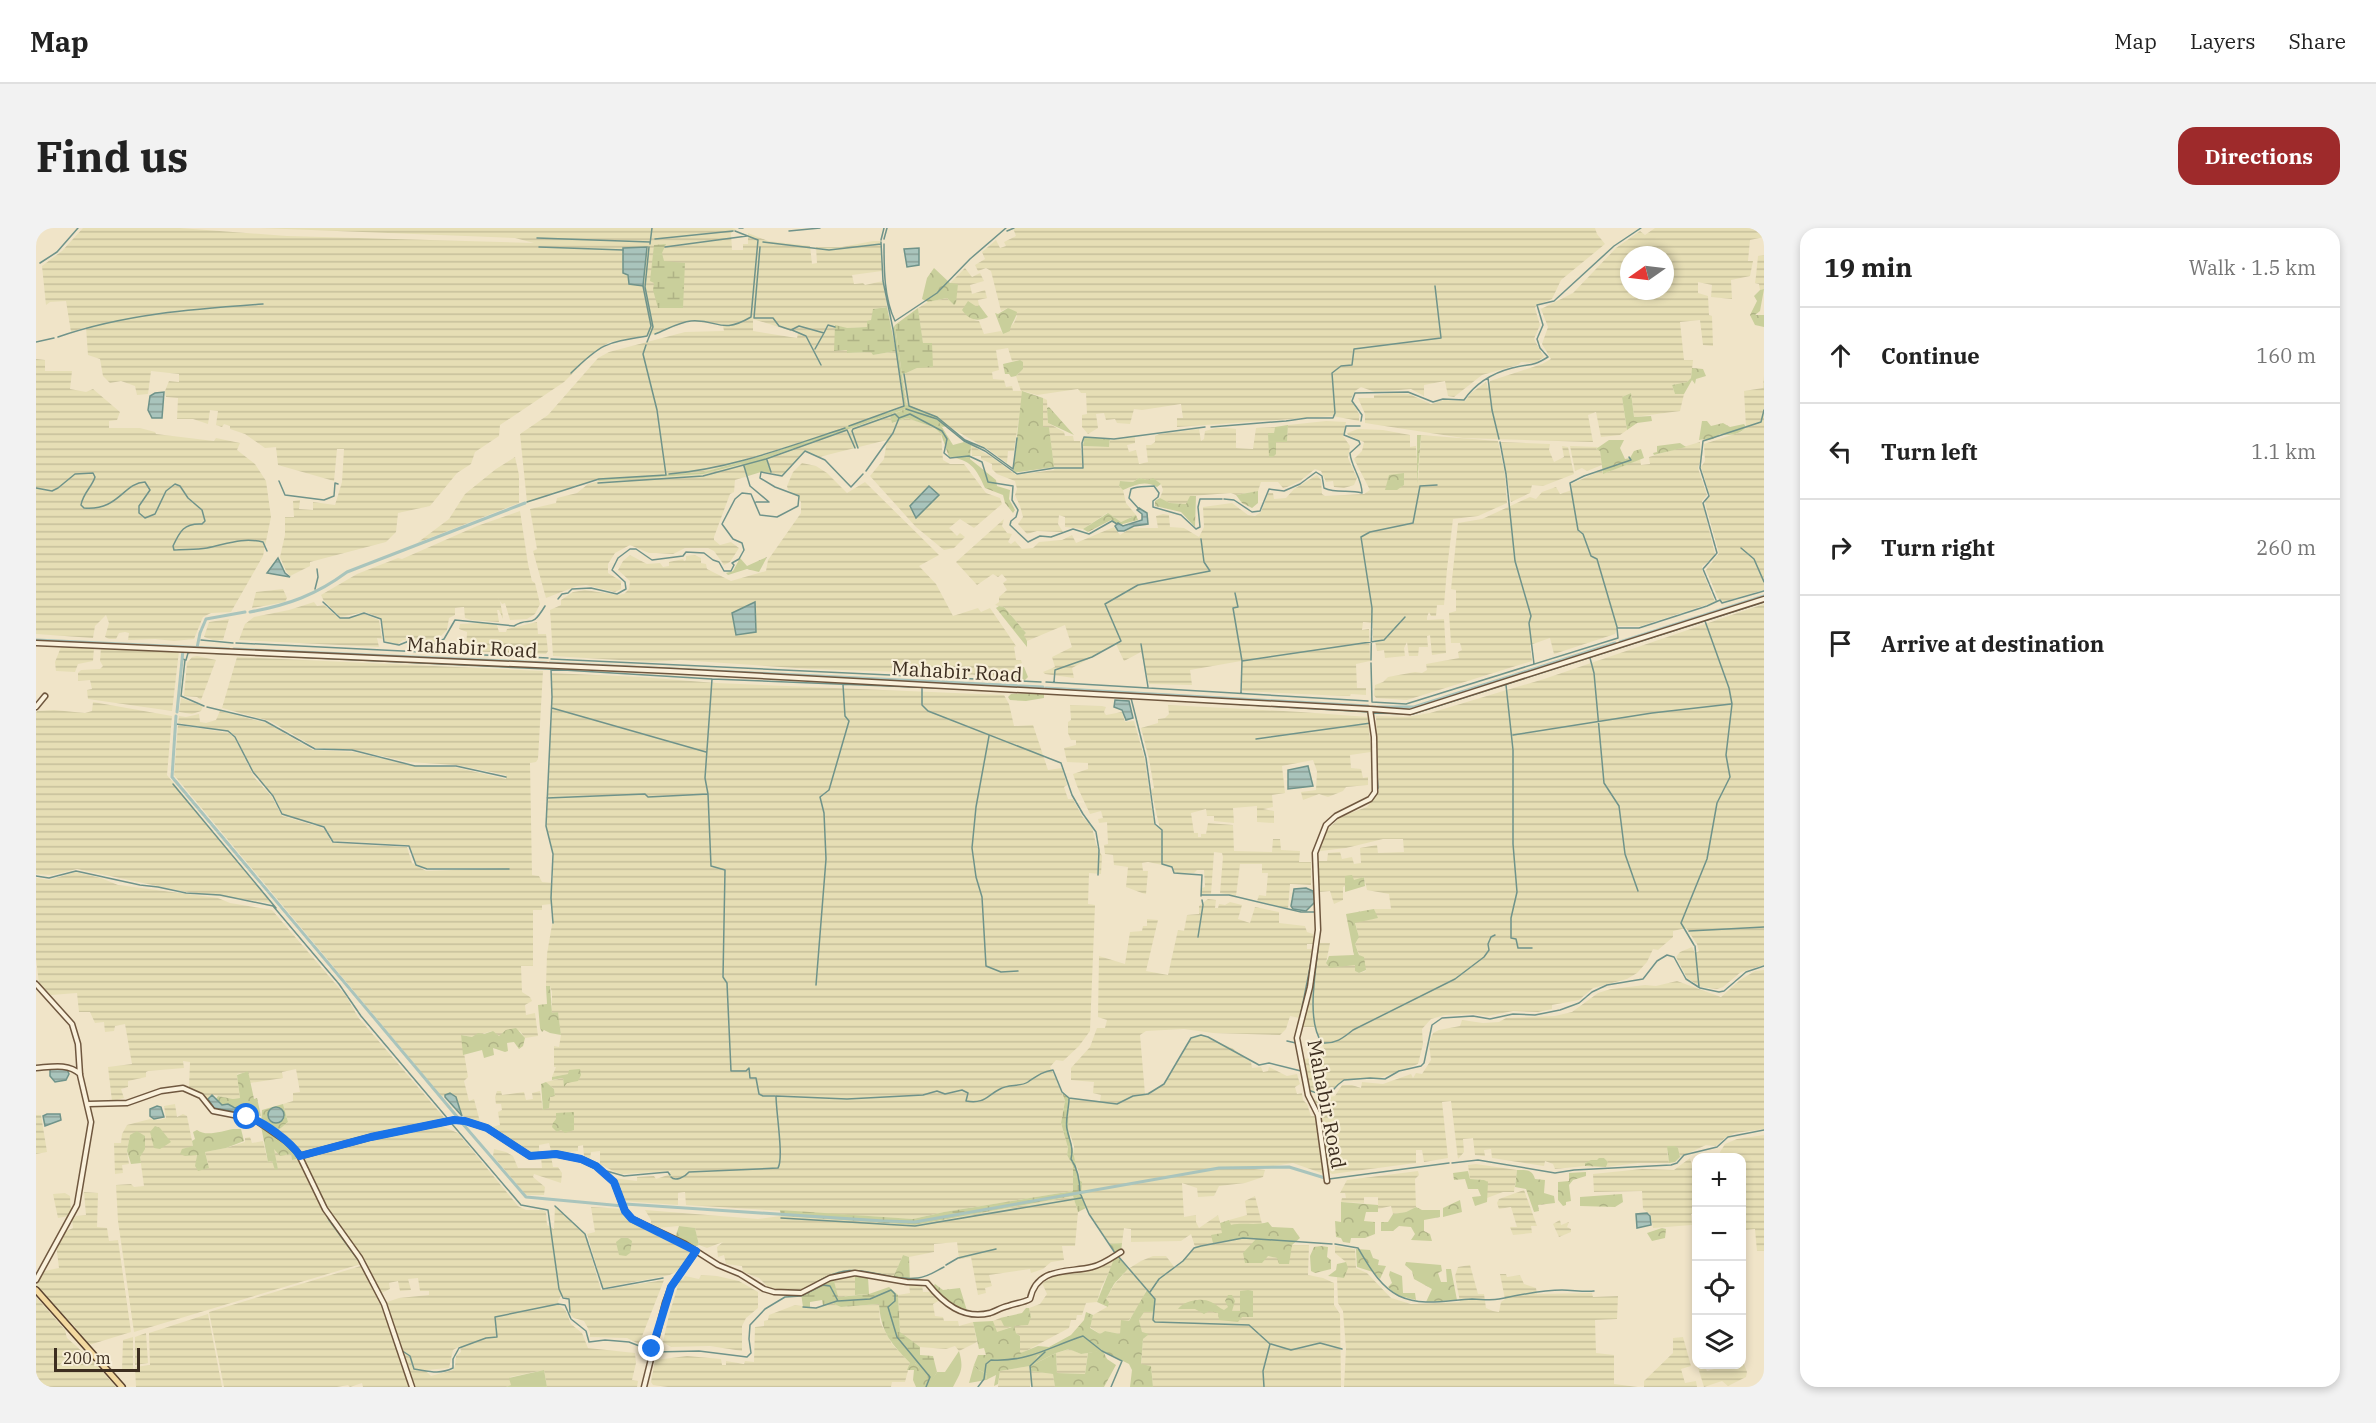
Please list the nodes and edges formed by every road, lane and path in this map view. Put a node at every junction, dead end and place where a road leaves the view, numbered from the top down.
1 (1764, 599) edge
2 (36, 643) edge
3 (45, 696) dead end
4 (36, 707) edge
5 (1370, 710) junction
6 (36, 984) edge
7 (36, 1068) edge
8 (73, 1068) junction
9 (81, 1068) junction
10 (80, 1075) junction
11 (89, 1104) junction
12 (300, 1156) junction
13 (1327, 1180) dead end
14 (696, 1251) junction
15 (1121, 1252) dead end
16 (36, 1280) edge
17 (36, 1290) edge
18 (122, 1387) edge
19 (412, 1387) edge
20 (644, 1387) edge

1 - 5 street
2 - 5 street, Mahabir Road
3 - 4 street
5 - 13 street, Mahabir Road
6 - 9 street
7 - 8 street
8 - 9 street
8 - 10 street
9 - 10 street
10 - 11 street
11 - 12 street
11 - 16 street
12 - 14 street
12 - 19 street
14 - 15 street
14 - 20 street
17 - 18 main road

